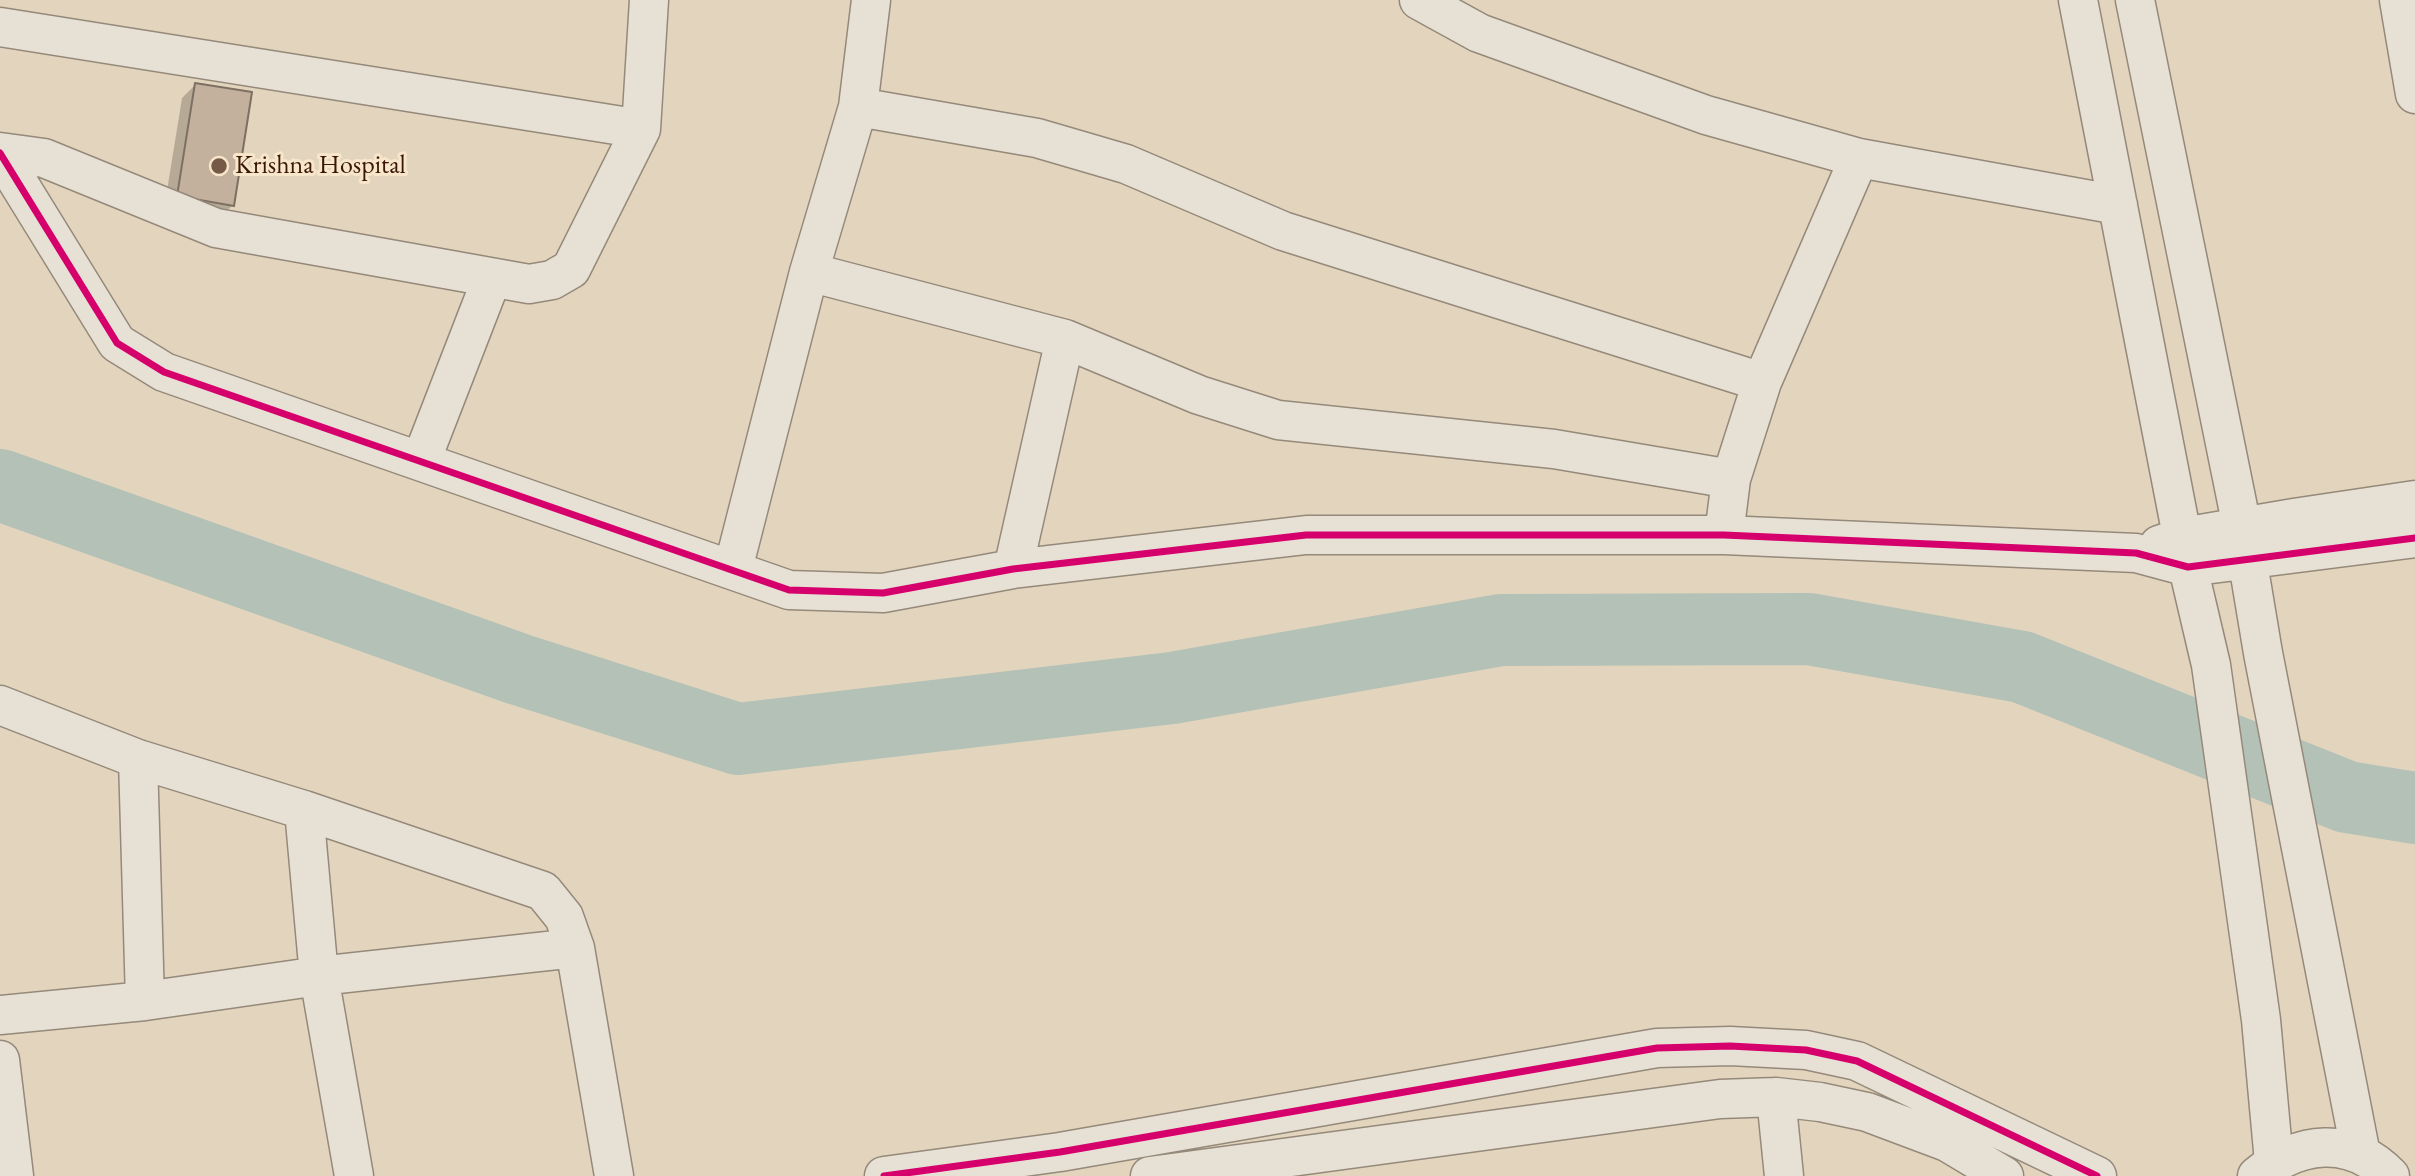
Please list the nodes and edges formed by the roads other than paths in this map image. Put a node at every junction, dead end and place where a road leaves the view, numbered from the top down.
1 (649, 0) edge
2 (871, 0) edge
3 (1419, 0) edge
4 (2078, 0) edge
5 (2135, 0) edge
6 (2399, 0) edge
7 (0, 27) edge
8 (2411, 46) edge
9 (2415, 94) edge
10 (858, 107) junction
11 (641, 129) junction
12 (0, 153) edge
13 (1859, 158) junction
14 (2118, 205) junction
15 (809, 272) junction
16 (492, 278) junction
17 (1065, 339) junction
18 (1762, 382) junction
19 (421, 461) junction
20 (1731, 479) junction
21 (2415, 500) edge
22 (1724, 535) junction
23 (2415, 538) edge
24 (2245, 543) junction
25 (2185, 552) junction
26 (733, 569) junction
27 (1013, 569) junction
28 (0, 705) edge
29 (138, 759) junction
30 (304, 810) junction
31 (575, 948) junction
32 (319, 976) junction
33 (145, 1001) junction
34 (0, 1015) edge
35 (0, 1060) edge
36 (1776, 1097) junction
37 (2375, 1166) edge
38 (2266, 1169) edge
39 (13, 1176) edge
40 (354, 1176) edge
41 (614, 1176) edge
42 (884, 1176) edge
43 (1150, 1176) edge
44 (1784, 1176) edge
45 (2004, 1176) edge
46 (2097, 1176) edge

1 - 11 street
2 - 10 street
3 - 13 street
4 - 14 street
5 - 24 street
6 - 8 street
7 - 11 street
8 - 9 street
10 - 15 street
10 - 18 street
11 - 16 street
12 - 16 street
12 - 19 street
13 - 14 street
13 - 18 street
14 - 25 street
15 - 17 street
15 - 26 street
16 - 19 street
17 - 20 street
17 - 27 street
18 - 20 street
19 - 26 street
20 - 22 street
21 - 24 street
22 - 25 street
22 - 27 street
23 - 24 street
24 - 25 street
24 - 37 street
25 - 38 street
26 - 27 street
28 - 29 street
29 - 30 street
29 - 33 street
30 - 31 street
30 - 32 street
31 - 32 street
31 - 41 street
32 - 33 street
32 - 40 street
33 - 34 street
35 - 39 street
36 - 43 street
36 - 44 street
36 - 45 street
37 - 38 street
42 - 46 street

